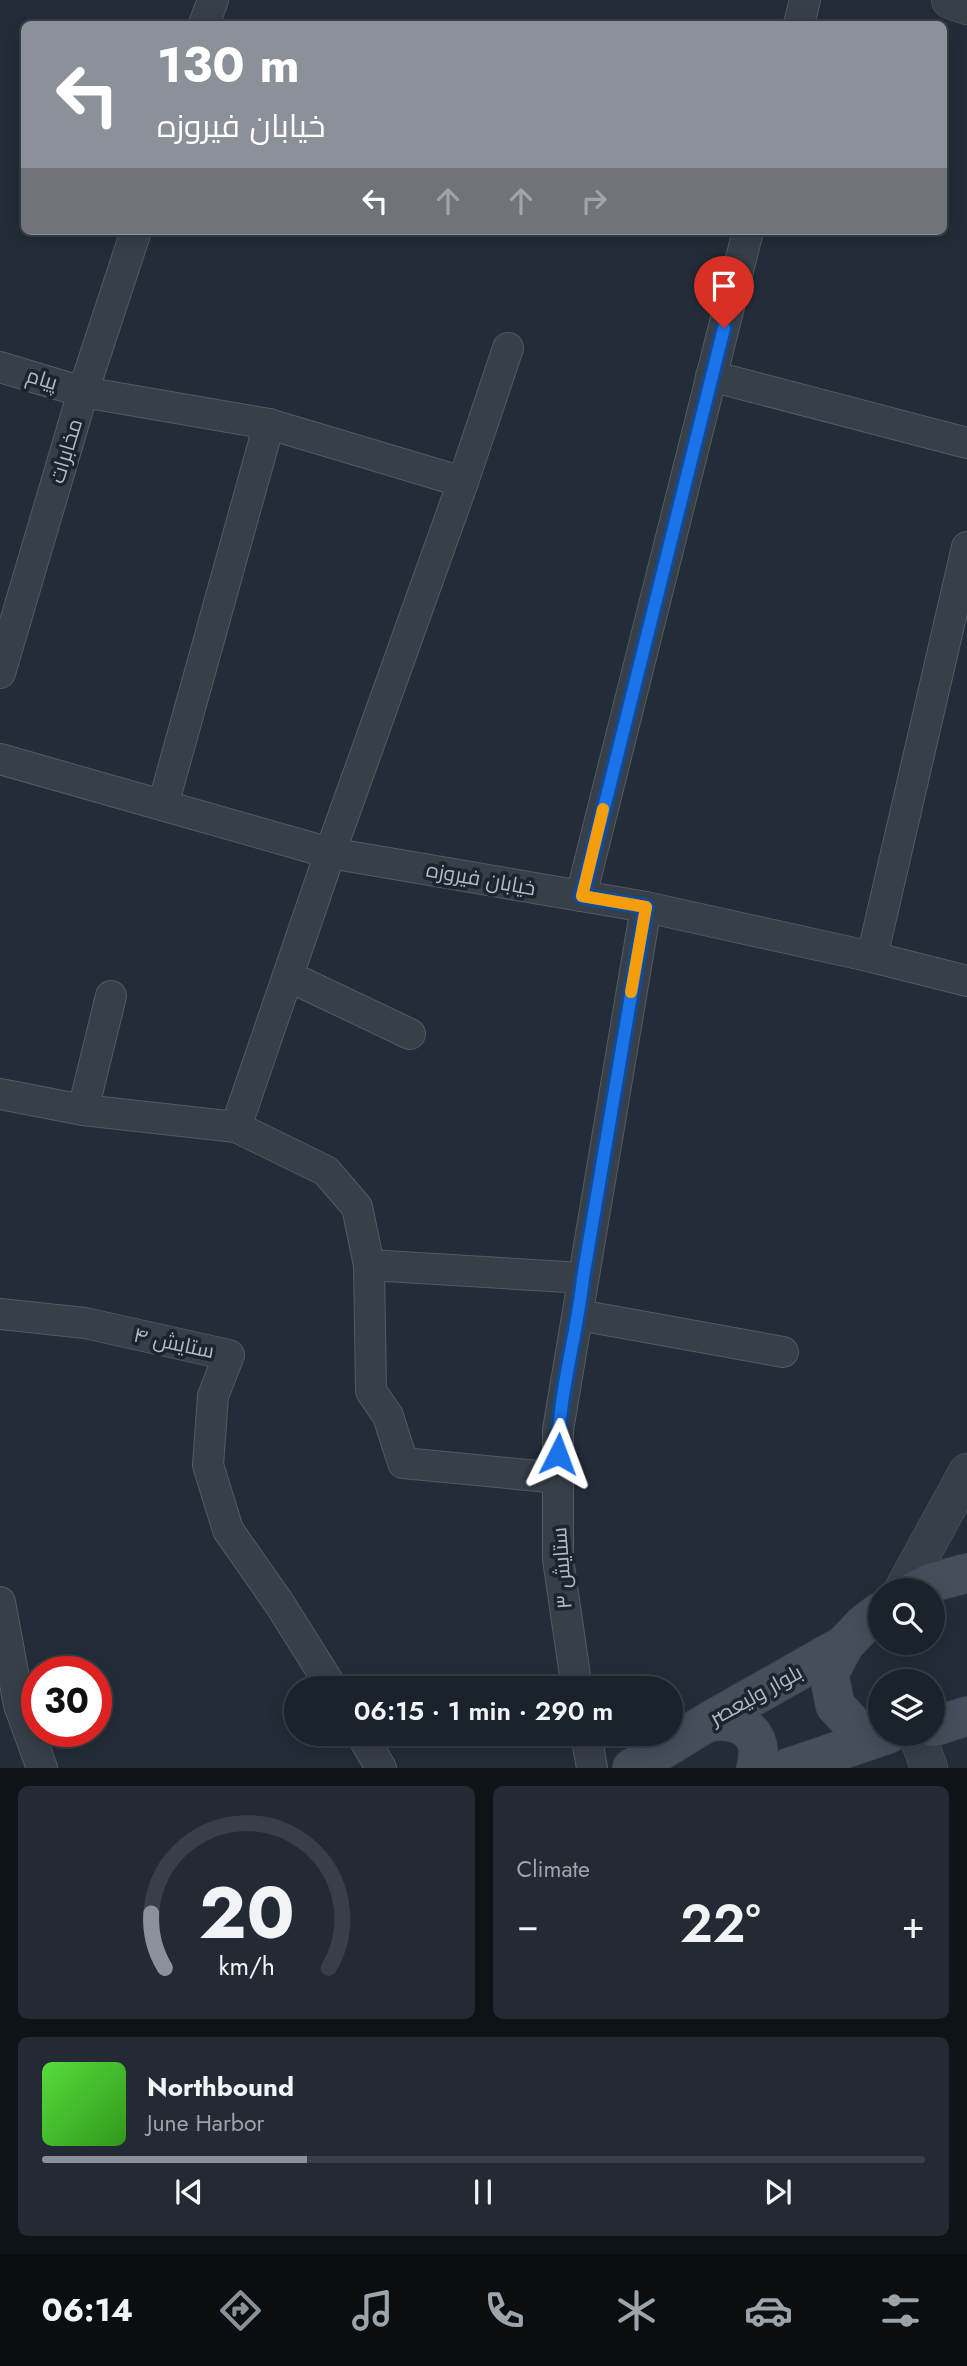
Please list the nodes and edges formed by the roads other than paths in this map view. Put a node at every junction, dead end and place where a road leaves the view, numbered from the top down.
1 (212, 0) edge
2 (805, 0) edge
3 (950, 0) edge
4 (967, 6) edge
5 (205, 21) edge
6 (800, 21) edge
7 (135, 235) edge
8 (747, 235) edge
9 (508, 348) dead end
10 (0, 367) edge
11 (712, 376) junction
12 (83, 392) junction
13 (269, 424) junction
14 (967, 443) edge
15 (463, 482) junction
16 (967, 548) edge
17 (0, 673) edge
18 (0, 759) edge
19 (163, 806) junction
20 (330, 853) junction
21 (582, 896) junction
22 (646, 907) junction
23 (872, 957) junction
24 (288, 976) junction
25 (967, 981) edge
26 (111, 996) dead end
27 (410, 1034) dead end
28 (0, 1094) edge
29 (83, 1110) junction
30 (236, 1127) junction
31 (369, 1265) junction
32 (583, 1278) junction
33 (0, 1314) edge
34 (579, 1315) junction
35 (783, 1352) dead end
36 (559, 1478) junction
37 (966, 1478) edge
38 (967, 1573) edge
39 (909, 1578) edge
40 (945, 1579) edge
41 (0, 1602) edge
42 (868, 1621) edge
43 (844, 1646) junction
44 (325, 1676) edge
45 (574, 1676) edge
46 (10, 1709) edge
47 (967, 1716) edge
48 (708, 1722) junction
49 (945, 1723) edge
50 (868, 1730) edge
51 (868, 1741) edge
52 (368, 1746) edge
53 (588, 1746) edge
54 (921, 1746) edge
55 (41, 1768) edge
56 (381, 1768) edge
57 (592, 1768) edge
58 (632, 1768) edge
59 (756, 1768) edge
60 (789, 1768) edge
61 (929, 1768) edge

1 - 5 street
2 - 6 street
3 - 4 street
7 - 12 street, مخابرات
8 - 11 street
9 - 15 street
10 - 12 street, پیام
11 - 14 street
11 - 21 street
12 - 13 street, پیام
12 - 17 street, مخابرات
13 - 15 street, پیام
13 - 19 street
15 - 20 street
16 - 23 street
18 - 19 street, خیابان فیروزه
19 - 20 street, خیابان فیروزه
20 - 21 street, خیابان فیروزه
20 - 24 street
21 - 22 street, خیابان فیروزه
22 - 23 street, خیابان فیروزه
22 - 32 street, ستایش ۳
23 - 25 street, خیابان فیروزه
24 - 27 street
24 - 30 street
26 - 29 street
28 - 29 street
29 - 30 street
30 - 31 street
31 - 32 street
31 - 36 street
32 - 34 street, ستایش ۳
33 - 44 street, ستایش ۴
34 - 35 street
34 - 36 street, ستایش ۳
36 - 45 street, ستایش ۳
37 - 39 street
38 - 40 main road
41 - 46 street
42 - 43 main road
43 - 48 main road, بلوار ولیعصر
43 - 50 main road
46 - 55 street
47 - 49 main road
48 - 58 main road, بلوار ولیعصر
48 - 59 main road
51 - 60 main road
52 - 56 street
53 - 57 street
54 - 61 street

